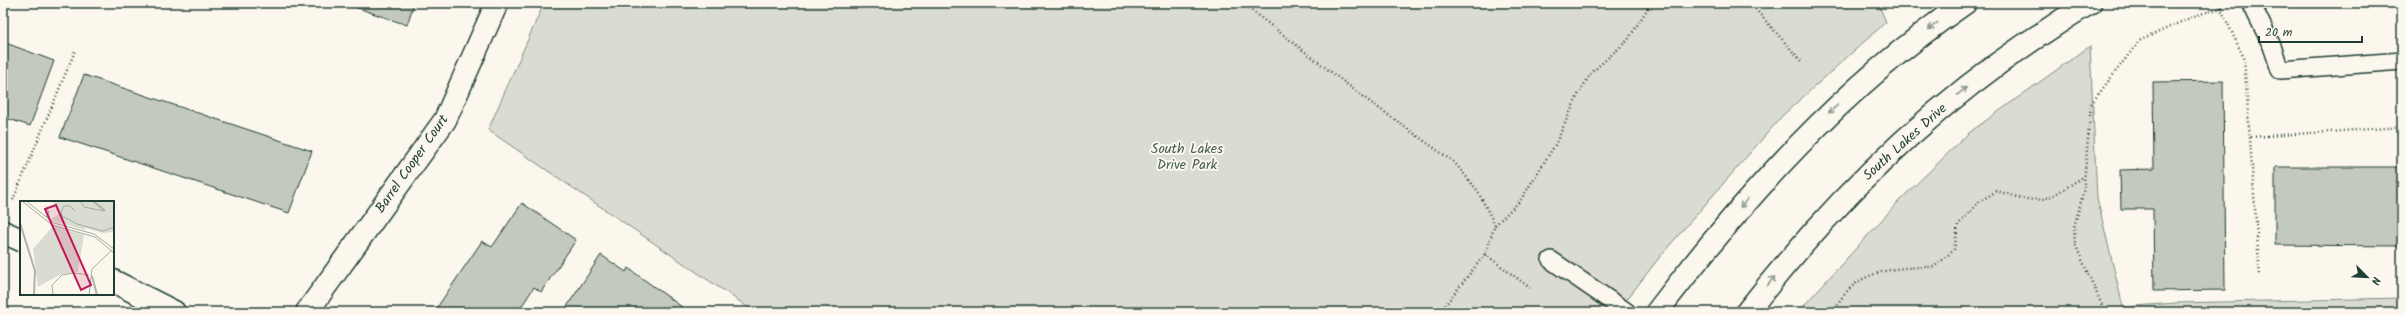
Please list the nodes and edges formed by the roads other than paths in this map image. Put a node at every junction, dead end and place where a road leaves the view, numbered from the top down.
1 (497, 3) edge
2 (1964, 3) edge
3 (2090, 3) edge
4 (2252, 5) edge
5 (2402, 61) edge
6 (3, 232) edge
7 (20, 240) edge
8 (1551, 260) dead end
9 (114, 282) edge
10 (174, 312) edge
11 (307, 312) edge
12 (1627, 312) edge
13 (1657, 312) edge
14 (1747, 312) edge

1 - 11 main road, Barrel Cooper Court
2 -> 13 main road
14 -> 3 main road, South Lakes Drive
4 - 5 lane
6 - 7 main road
8 - 12 lane
9 - 10 main road

